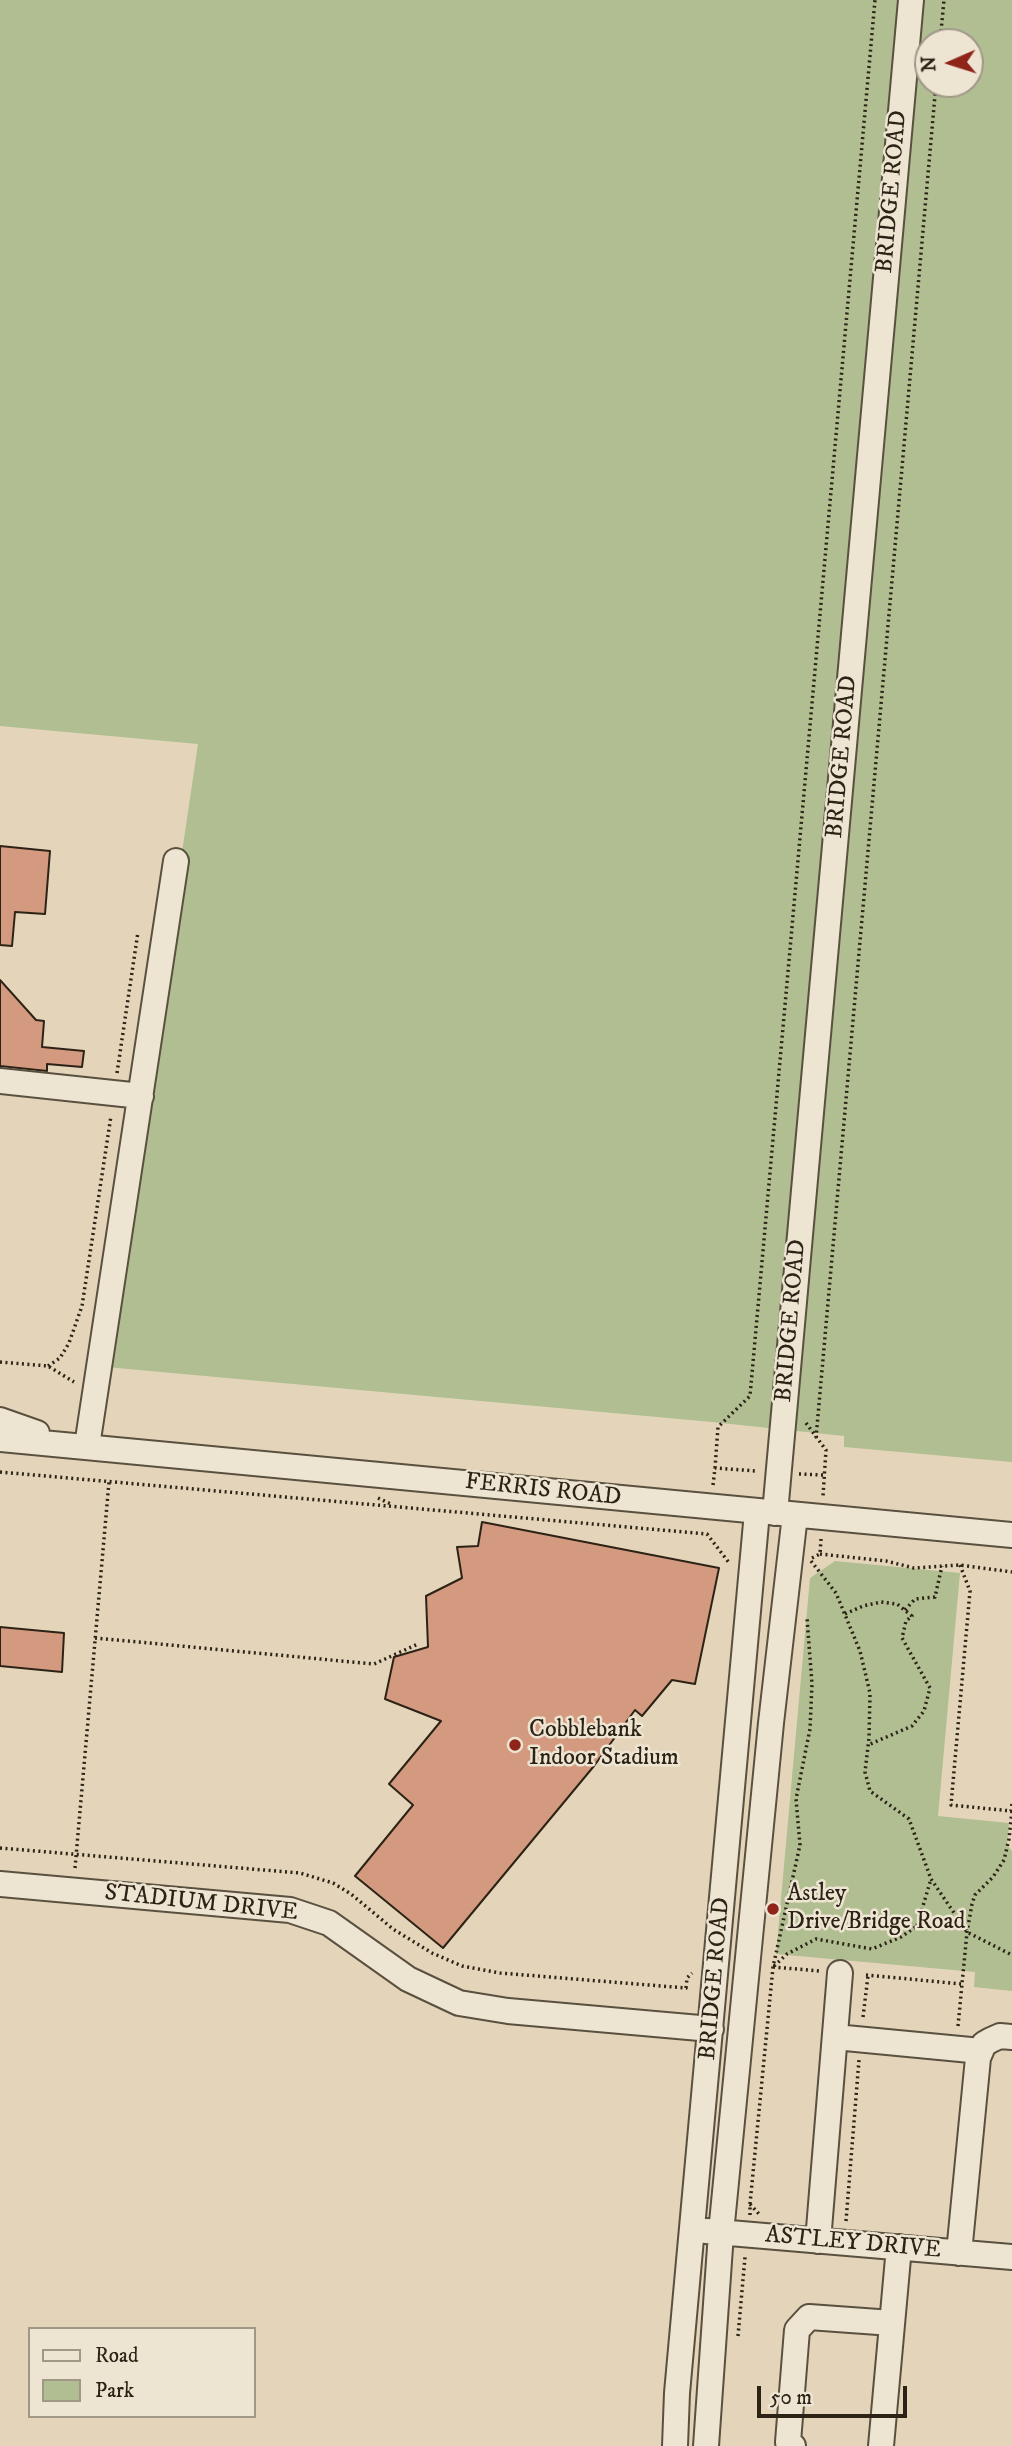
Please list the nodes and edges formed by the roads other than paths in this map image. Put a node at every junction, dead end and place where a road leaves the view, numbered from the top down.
1 (911, 0) edge
2 (176, 861) dead end
3 (0, 1081) edge
4 (141, 1096) junction
5 (0, 1420) edge
6 (0, 1439) edge
7 (81, 1446) junction
8 (775, 1513) junction
9 (1012, 1535) edge
10 (0, 1884) edge
11 (840, 1973) road end
12 (712, 2029) junction
13 (835, 2037) junction
14 (1012, 2037) edge
15 (981, 2051) junction
16 (693, 2230) junction
17 (722, 2233) junction
18 (818, 2241) junction
19 (899, 2247) junction
20 (959, 2253) junction
21 (1012, 2257) edge
22 (892, 2323) junction
23 (675, 2446) edge
24 (706, 2446) edge
25 (793, 2446) edge
26 (881, 2446) edge

1 - 8 street, BRIDGE ROAD
2 - 4 street
3 - 4 street
4 - 7 street
5 - 7 street, FERRIS ROAD
6 - 7 street, FERRIS ROAD
7 - 8 street, FERRIS ROAD
8 - 9 street, FERRIS ROAD
8 - 12 street, BRIDGE ROAD
8 - 17 street, BRIDGE ROAD
10 - 12 street, STADIUM DRIVE
11 - 13 street
12 - 16 street, BRIDGE ROAD
13 - 15 street
13 - 18 street
14 - 15 street
15 - 20 street
16 - 17 street, ASTLEY DRIVE
16 - 23 street, BRIDGE ROAD
17 - 18 street, ASTLEY DRIVE
17 - 24 street, BRIDGE ROAD
18 - 19 street, ASTLEY DRIVE
19 - 20 street, ASTLEY DRIVE
19 - 22 street
20 - 21 street, ASTLEY DRIVE
22 - 25 street
22 - 26 street

